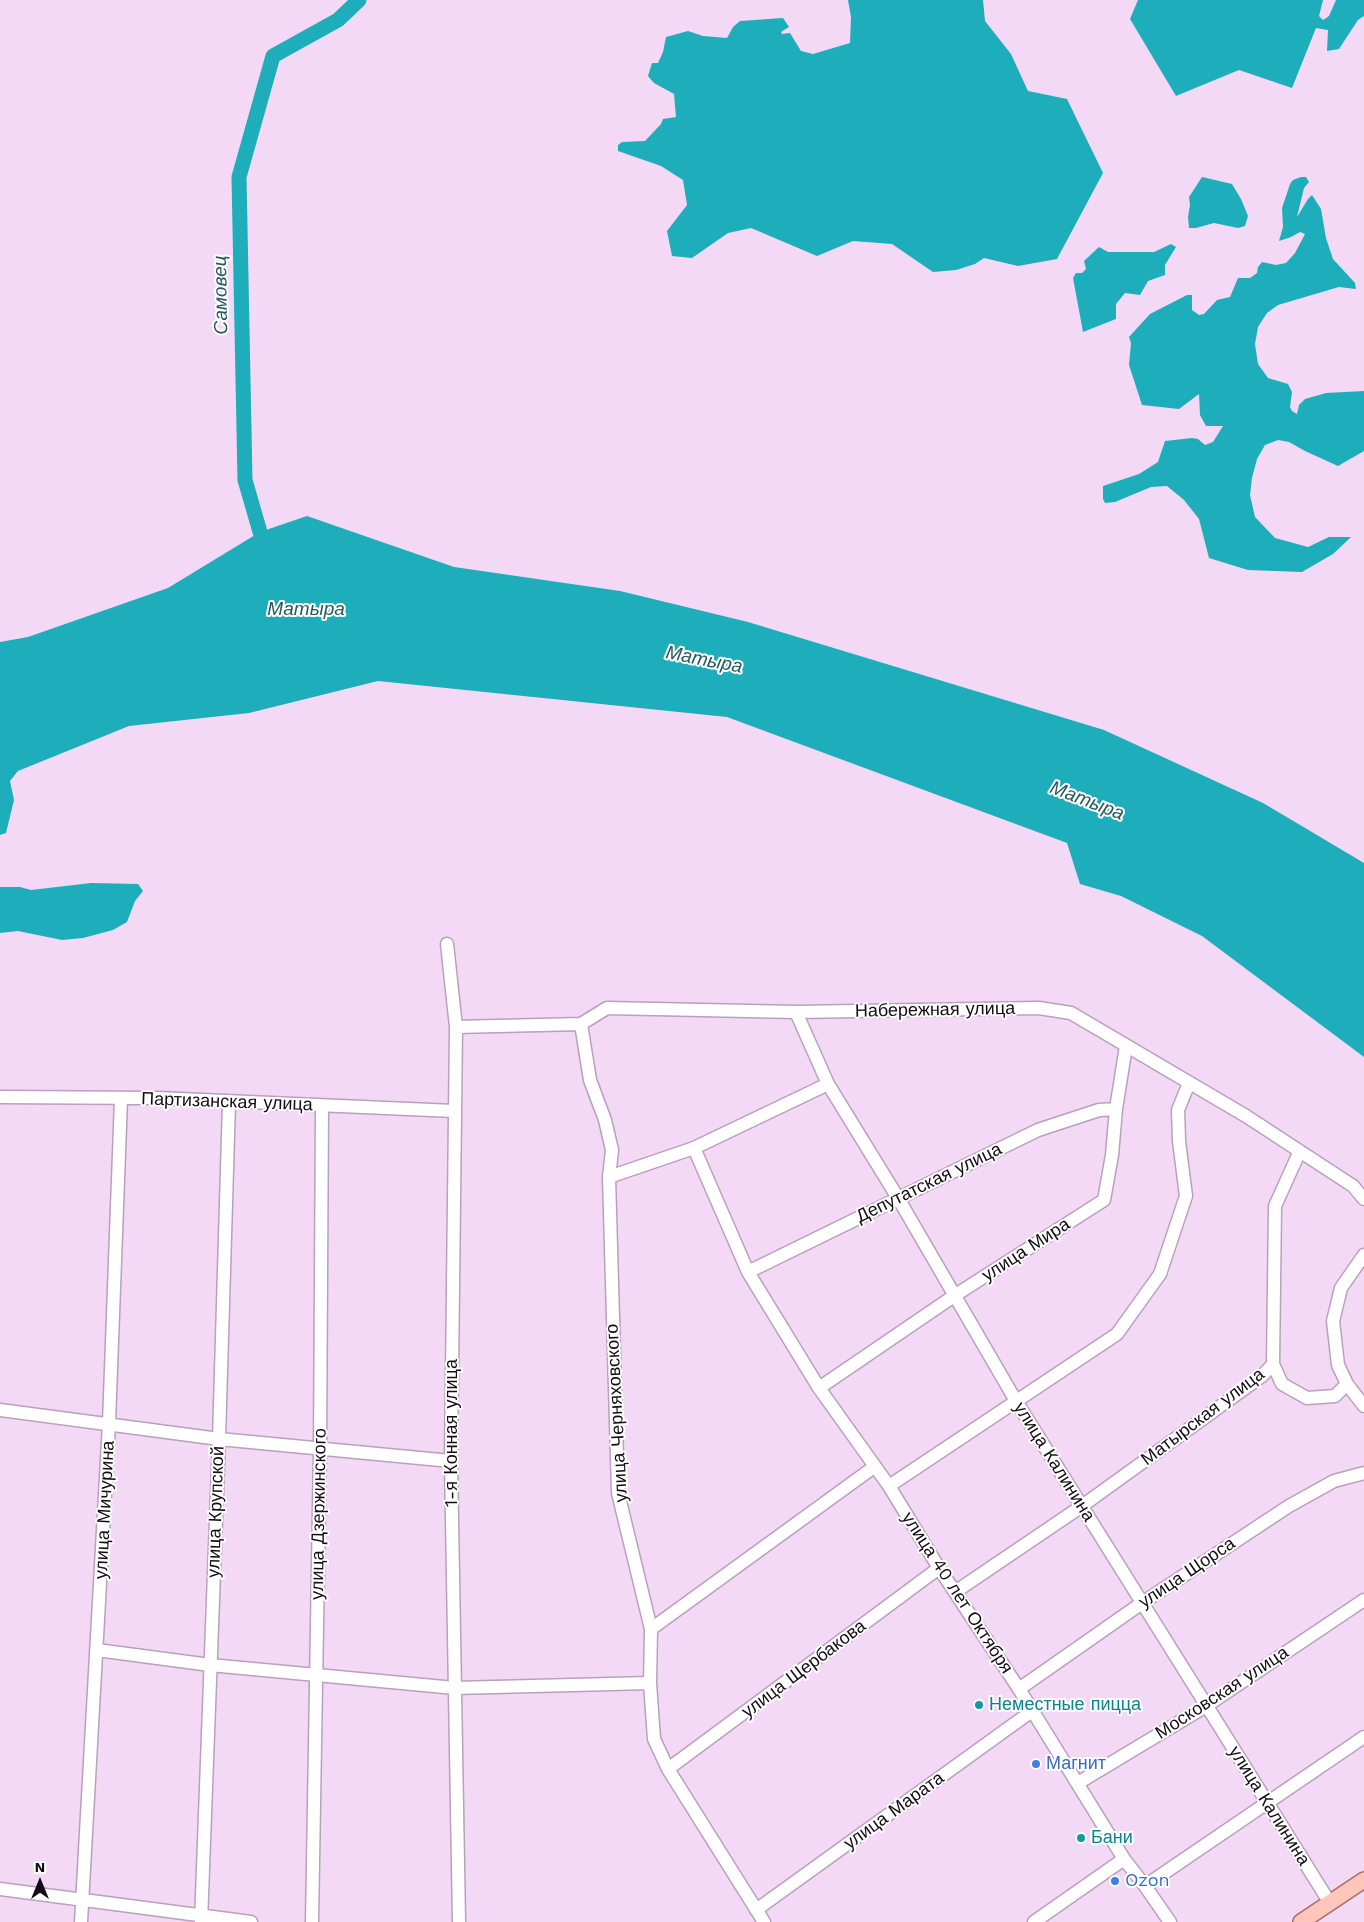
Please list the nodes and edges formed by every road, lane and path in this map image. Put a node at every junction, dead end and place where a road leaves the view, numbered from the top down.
1 (447, 944) dead end
2 (796, 1012) junction
3 (581, 1024) junction
4 (456, 1027) junction
5 (1126, 1046) junction
6 (1189, 1083) junction
7 (828, 1084) junction
8 (0, 1097) edge
9 (121, 1098) junction
10 (228, 1102) junction
11 (322, 1106) junction
12 (1116, 1109) junction
13 (454, 1111) junction
14 (694, 1148) junction
15 (1299, 1152) junction
16 (609, 1177) junction
17 (898, 1198) junction
18 (1364, 1199) edge
19 (1364, 1254) edge
20 (748, 1272) junction
21 (954, 1296) junction
22 (1273, 1364) junction
23 (1347, 1384) junction
24 (818, 1388) junction
25 (1016, 1401) junction
26 (1364, 1406) edge
27 (0, 1410) edge
28 (109, 1423) junction
29 (219, 1440) junction
30 (320, 1449) junction
31 (451, 1461) junction
32 (874, 1466) junction
33 (1364, 1473) edge
34 (888, 1486) junction
35 (1082, 1506) junction
36 (939, 1568) junction
37 (955, 1592) junction
38 (1364, 1600) edge
39 (1142, 1603) junction
40 (651, 1629) junction
41 (97, 1650) junction
42 (210, 1665) junction
43 (317, 1674) junction
44 (650, 1683) junction
45 (455, 1688) junction
46 (1019, 1689) junction
47 (1206, 1706) junction
48 (1032, 1711) junction
49 (1364, 1737) edge
50 (668, 1769) junction
51 (1078, 1783) junction
52 (1267, 1804) junction
53 (1124, 1859) junction
54 (1364, 1880) edge
55 (1145, 1886) junction
56 (0, 1889) edge
57 (82, 1900) junction
58 (1330, 1903) junction
59 (756, 1910) junction
60 (201, 1919) edge
61 (81, 1922) edge
62 (251, 1922) edge
63 (312, 1922) edge
64 (460, 1922) edge
65 (764, 1922) edge
66 (1034, 1922) edge
67 (1170, 1922) edge
68 (1301, 1922) edge

1 - 4 street, 1-я Конная улица
2 - 3 street, Набережная улица
2 - 5 street, Набережная улица
2 - 7 street, улица Калинина
3 - 4 street
3 - 16 street, улица Черняховского
4 - 13 street, 1-я Конная улица
5 - 6 street, Набережная улица
5 - 12 street, улица Мира
6 - 15 street, Набережная улица
6 - 25 street
7 - 14 street
7 - 17 street, улица Калинина
8 - 9 street, Партизанская улица
9 - 10 street, Партизанская улица
9 - 28 street, улица Мичурина
10 - 11 street, Партизанская улица
10 - 29 street, улица Крупской
11 - 13 street, Партизанская улица
11 - 30 street, улица Дзержинского
12 - 17 street, Депутатская улица
12 - 21 street, улица Мира
13 - 31 street, 1-я Конная улица
14 - 16 street
14 - 20 street, улица 40 лет Октября
15 - 18 street, Набережная улица
15 - 22 street, Матырская улица
16 - 40 street, улица Черняховского
17 - 20 street, Депутатская улица
17 - 21 street, улица Калинина
19 - 23 street
20 - 24 street, улица 40 лет Октября
21 - 24 street, улица Мира
21 - 25 street, улица Калинина
22 - 23 street
22 - 35 street, Матырская улица
23 - 26 street
24 - 32 street, улица 40 лет Октября
25 - 34 street
25 - 35 street, улица Калинина
27 - 28 street
28 - 29 street
28 - 41 street, улица Мичурина
29 - 30 street
29 - 42 street, улица Крупской
30 - 31 street
30 - 43 street, улица Дзержинского
31 - 45 street, 1-я Конная улица
32 - 34 street, улица 40 лет Октября
32 - 40 street
33 - 39 street, улица Щорса
34 - 36 street, улица 40 лет Октября
35 - 37 street, Матырская улица
35 - 39 street, улица Калинина
36 - 37 street, улица 40 лет Октября
36 - 50 street, улица Щербакова
37 - 46 street, улица 40 лет Октября
38 - 47 street, Московская улица
39 - 46 street, улица Щорса
39 - 47 street, улица Калинина
40 - 44 street, улица Черняховского
41 - 42 street
41 - 57 street, улица Мичурина
42 - 43 street
42 - 60 street, улица Крупской
43 - 45 street
43 - 63 street, улица Дзержинского
44 - 45 street
44 - 50 street, улица Черняховского
45 - 64 street, 1-я Конная улица
46 - 48 street, улица 40 лет Октября
47 - 51 street, Московская улица
47 - 52 street, улица Калинина
48 - 51 street, улица 40 лет Октября
48 - 59 street, улица Марата
49 - 52 street
50 - 59 street, улица Черняховского
51 - 53 street, улица 40 лет Октября
52 - 55 street
52 - 58 street, улица Калинина
53 - 55 street, улица 40 лет Октября
53 - 66 street
54 - 58 main road
55 - 67 street, улица 40 лет Октября
56 - 57 street
57 - 60 street
57 - 61 street, улица Мичурина
58 - 68 main road
59 - 65 street, улица Черняховского
60 - 62 street

